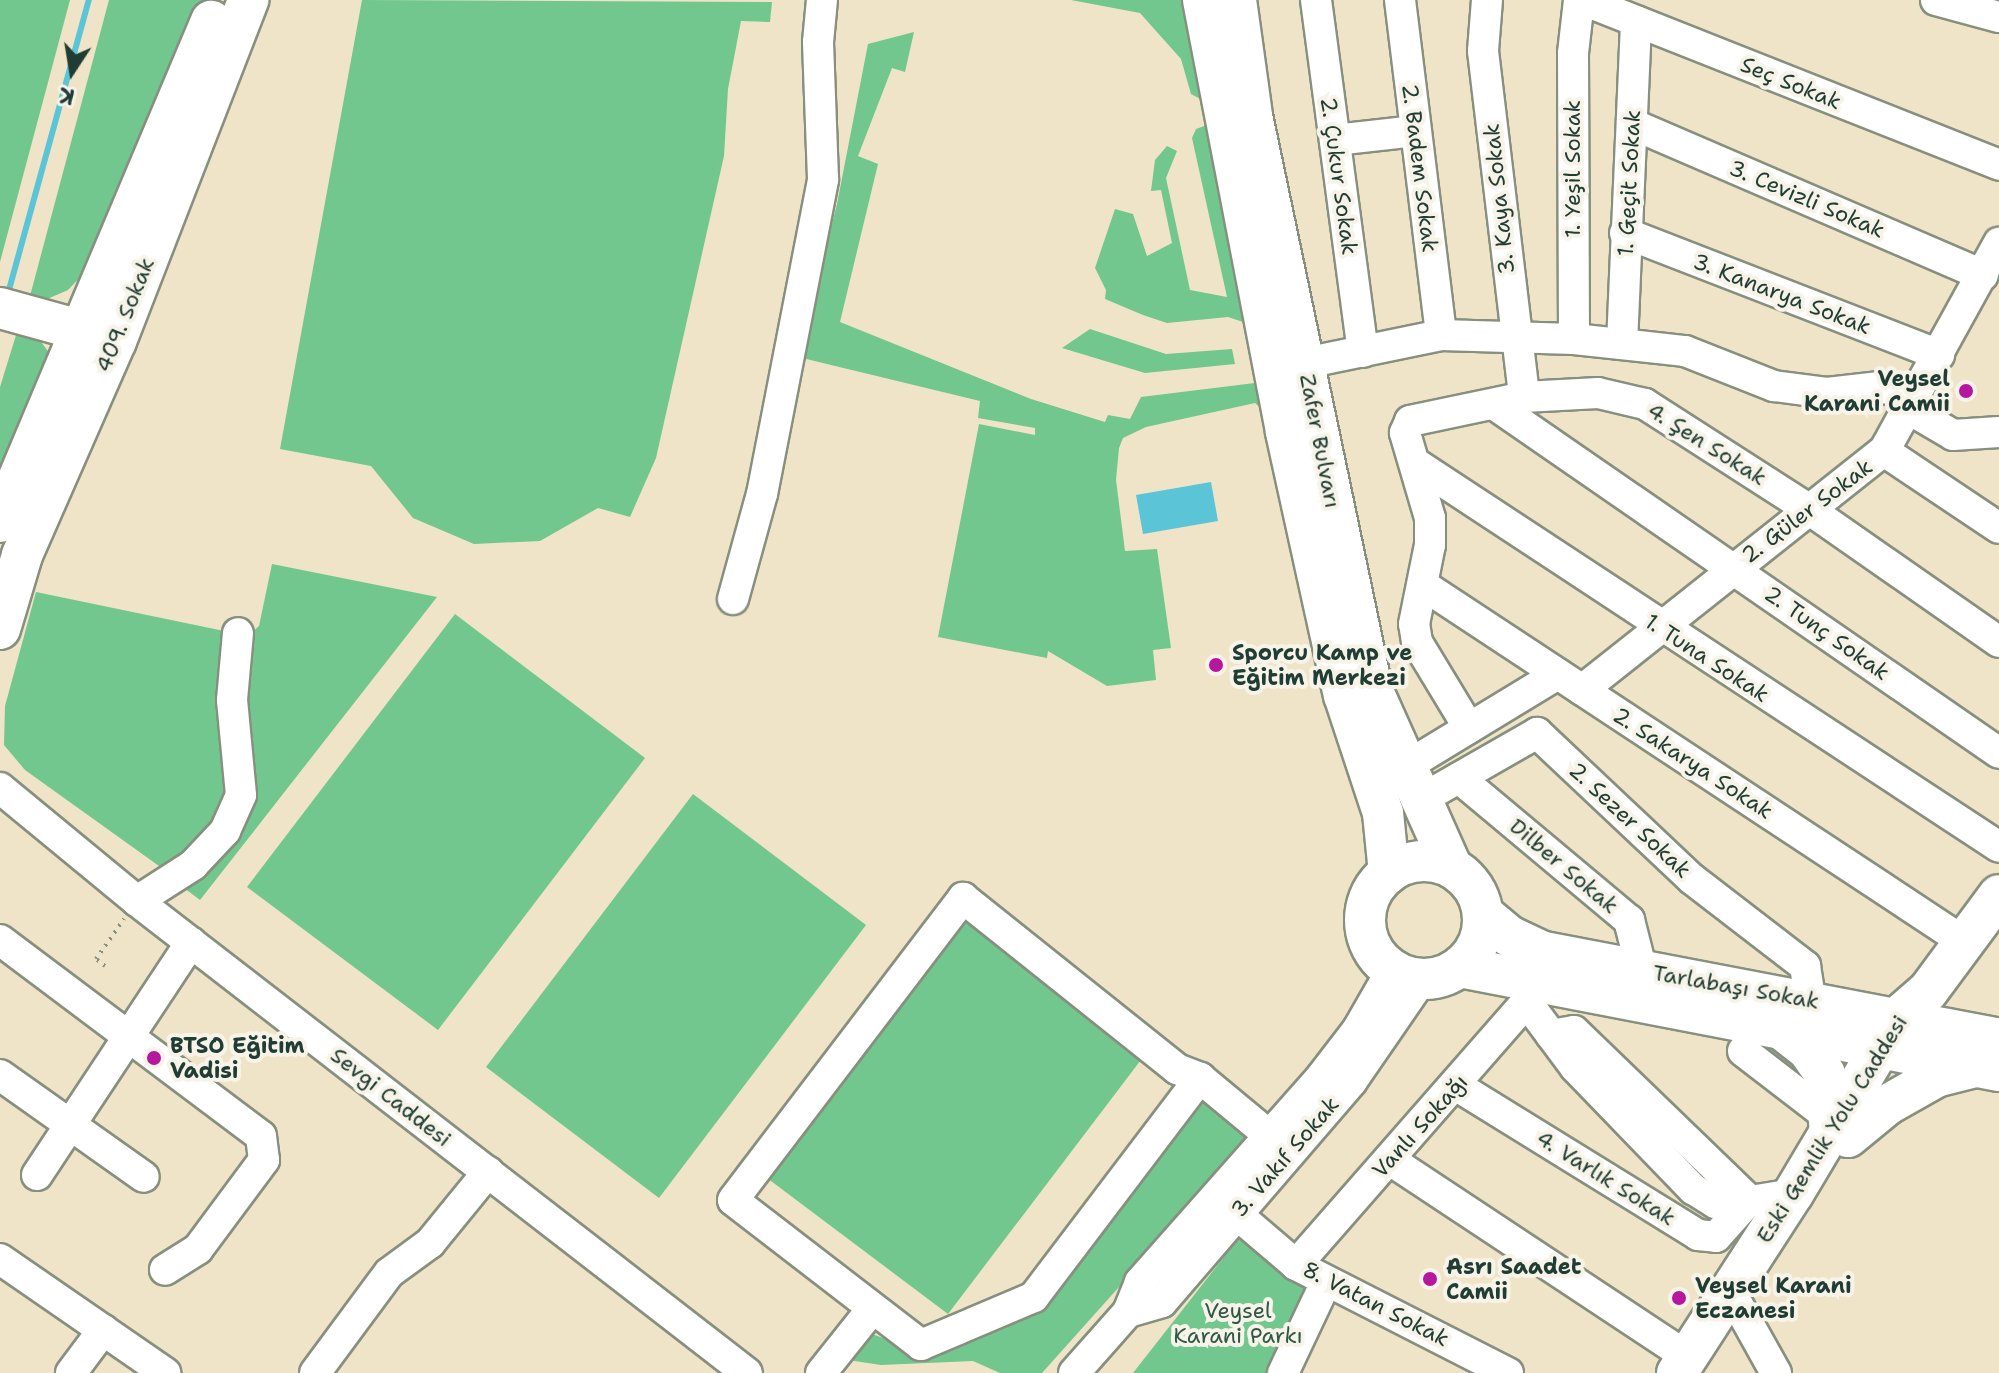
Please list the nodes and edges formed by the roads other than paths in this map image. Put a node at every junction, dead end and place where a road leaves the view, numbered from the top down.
1 (219, 0) edge
2 (248, 0) edge
3 (822, 0) edge
4 (1203, 0) edge
5 (1236, 0) edge
6 (1316, 0) edge
7 (1400, 0) edge
8 (1487, 0) edge
9 (1581, 0) edge
10 (1936, 0) edge
11 (1999, 17) edge
12 (1636, 21) junction
13 (1632, 124) junction
14 (1415, 131) junction
15 (1335, 140) junction
16 (1999, 165) edge
17 (1625, 233) junction
18 (1999, 243) edge
19 (1983, 275) junction
20 (0, 308) edge
21 (85, 330) junction
22 (1441, 335) junction
23 (1513, 336) junction
24 (1574, 339) junction
25 (1622, 344) junction
26 (1363, 352) junction
27 (1939, 355) junction
28 (1305, 363) junction
29 (1524, 397) junction
30 (1913, 402) junction
31 (1495, 405) junction
32 (1999, 432) edge
33 (1884, 451) junction
34 (1418, 465) junction
35 (1807, 508) junction
36 (0, 522) edge
37 (1999, 528) edge
38 (1734, 567) junction
39 (1423, 585) junction
40 (733, 599) dead end
41 (1660, 627) junction
42 (0, 629) edge
43 (238, 633) dead end
44 (1999, 642) edge
45 (1570, 682) junction
46 (1469, 728) junction
47 (1999, 753) edge
48 (1459, 778) junction
49 (1412, 784) junction
50 (0, 788) edge
51 (1999, 847) edge
52 (1452, 868) junction
53 (1389, 873) junction
54 (1999, 895) edge
55 (137, 901) junction
56 (1483, 914) junction
57 (0, 940) edge
58 (1963, 941) junction
59 (191, 942) junction
60 (1460, 967) junction
61 (1642, 971) junction
62 (1408, 974) junction
63 (1534, 993) junction
64 (1810, 999) junction
65 (1905, 1026) junction
66 (1780, 1028) junction
67 (129, 1035) junction
68 (1992, 1048) edge
69 (1743, 1051) dead end
70 (0, 1075) edge
71 (1200, 1078) junction
72 (1457, 1086) junction
73 (70, 1125) junction
74 (1836, 1130) junction
75 (1278, 1142) junction
76 (1390, 1160) junction
77 (488, 1172) junction
78 (37, 1175) dead end
79 (144, 1177) dead end
80 (1793, 1194) junction
81 (1749, 1200) junction
82 (1224, 1204) junction
83 (0, 1259) edge
84 (1296, 1265) junction
85 (165, 1270) dead end
86 (1326, 1282) junction
87 (1738, 1305) junction
88 (872, 1309) junction
89 (103, 1330) junction
90 (1689, 1355) edge
91 (71, 1373) edge
92 (165, 1373) edge
93 (315, 1373) edge
94 (747, 1373) edge
95 (821, 1373) edge
96 (1074, 1373) edge
97 (1283, 1373) edge
98 (1508, 1373) edge
99 (1776, 1373) edge

1 - 21 main road, 409. Sokak
2 - 21 main road, 409. Sokak
3 - 40 street
4 - 53 main road, Zafer Bulvarı
5 - 28 main road, Zafer Bulvarı
6 - 15 street, 2. Çukur Sokak
7 - 14 street, 2. Badem Sokak
8 - 23 street, 3. Kaya Sokak
9 - 12 street, Seç Sokak
9 - 24 street, 1. Yeşil Sokak
10 - 11 street
12 - 13 street, 1. Geçit Sokak
12 - 16 street, Seç Sokak
13 - 17 street, 1. Geçit Sokak
13 - 19 street, 3. Cevizli Sokak
14 - 15 street
14 - 22 street, 2. Badem Sokak
15 - 26 street, 2. Çukur Sokak
17 - 25 street, 1. Geçit Sokak
17 - 27 street, 3. Kanarya Sokak
18 - 19 street, 2. Güler Sokak
19 - 27 street, 2. Güler Sokak
20 - 21 main road
21 - 36 main road, 409. Sokak
21 - 42 main road, 409. Sokak
22 - 23 street
22 - 26 street
23 - 24 street
23 - 29 street, 3. Kaya Sokak
24 - 25 street
25 - 30 street
26 - 28 street
27 - 30 street, 2. Güler Sokak
28 - 49 main road, Zafer Bulvarı
29 - 31 street, 4. Şen Sokak
29 - 35 street, 4. Şen Sokak
30 - 32 street
30 - 33 street, 2. Güler Sokak
31 - 34 street, 4. Şen Sokak
31 - 38 street, 2. Tunç Sokak
33 - 35 street, 2. Güler Sokak
33 - 37 street
34 - 39 street, 4. Şen Sokak
34 - 41 street, 1. Tuna Sokak
35 - 38 street, 2. Güler Sokak
35 - 44 street, 4. Şen Sokak
38 - 41 street, 2. Güler Sokak
38 - 47 street, 2. Tunç Sokak
39 - 45 street, 2. Sakarya Sokak
39 - 46 street, 4. Şen Sokak
41 - 45 street, 2. Güler Sokak
41 - 51 street, 1. Tuna Sokak
43 - 55 street
45 - 46 street, 2. Güler Sokak
45 - 58 street, 2. Sakarya Sokak
46 - 49 street, 2. Güler Sokak
48 - 49 street, 2. Sezer Sokak
48 - 61 street, Dilber Sokak
48 - 64 street, 2. Sezer Sokak
49 - 52 main road, Zafer Bulvarı
50 - 55 street, Sevgi Caddesi
52 - 53 main road
52 - 56 main road
53 - 62 main road
54 - 58 main road, Eski Gemlik Yolu Caddesi
55 - 59 street, Sevgi Caddesi
56 - 60 main road
56 - 61 main road, Tarlabaşı Sokak
57 - 67 street
58 - 65 main road, Eski Gemlik Yolu Caddesi
59 - 67 street
59 - 77 street, Sevgi Caddesi
60 - 62 main road
60 - 63 main road
61 - 64 main road, Tarlabaşı Sokak
62 - 75 street, 3. Vakıf Sokak
63 - 66 main road
63 - 72 street, Vanlı Sokağı
63 - 81 street
64 - 65 main road, Tarlabaşı Sokak
65 - 66 main road
65 - 68 main road
65 - 74 main road, Eski Gemlik Yolu Caddesi
66 - 74 main road
67 - 73 street
67 - 85 street
68 - 74 main road
69 - 74 street
70 - 73 street
71 - 75 street
71 - 88 street
71 - 88 street
72 - 76 street, Vanlı Sokağı
72 - 81 street, 4. Varlık Sokak
73 - 78 street
73 - 79 street
74 - 80 main road, Eski Gemlik Yolu Caddesi
74 - 87 main road
75 - 82 street, 3. Vakıf Sokak
76 - 84 street, Vanlı Sokağı
76 - 90 street
77 - 93 street
77 - 94 street, Sevgi Caddesi
80 - 81 street
80 - 90 main road, Eski Gemlik Yolu Caddesi
82 - 84 street, 8. Vatan Sokak
82 - 96 street, 3. Vakıf Sokak
83 - 89 street
84 - 86 street, 8. Vatan Sokak
86 - 97 street
86 - 98 street, 8. Vatan Sokak
87 - 90 main road
87 - 99 street
88 - 95 street
89 - 91 street
89 - 92 street

